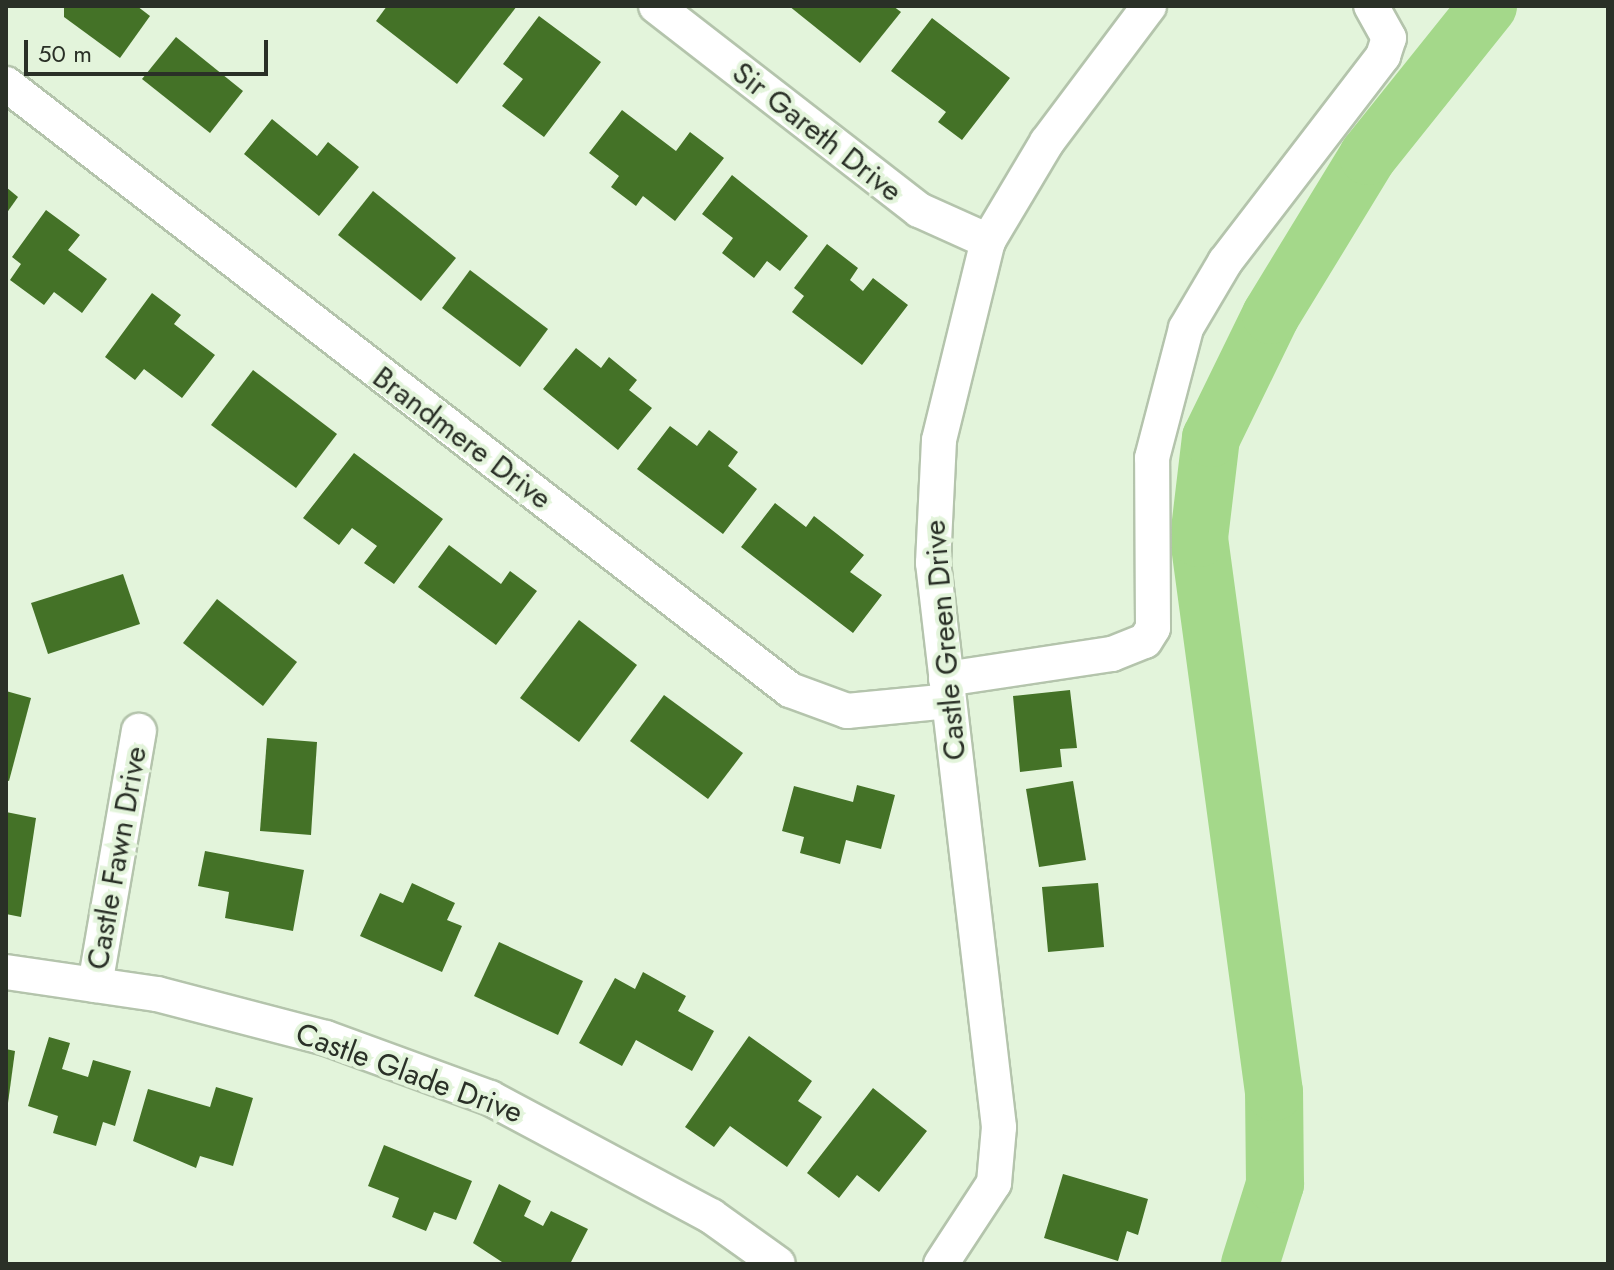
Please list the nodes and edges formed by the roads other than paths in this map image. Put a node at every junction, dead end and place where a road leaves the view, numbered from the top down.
1 (656, 6) edge
2 (1149, 6) edge
3 (1371, 6) edge
4 (6, 84) edge
5 (988, 241) junction
6 (948, 690) junction
7 (139, 731) dead end
8 (6, 972) edge
9 (95, 985) junction
10 (778, 1264) edge
11 (941, 1264) edge

1 - 5 street, Sir Gareth Drive
2 - 5 street, Castle Green Drive
3 - 6 street, Brandmere Drive
4 - 6 street, Brandmere Drive
5 - 6 street, Castle Green Drive
6 - 11 street, Castle Green Drive
7 - 9 street, Castle Fawn Drive
8 - 9 street, Castle Glade Drive
9 - 10 street, Castle Glade Drive

